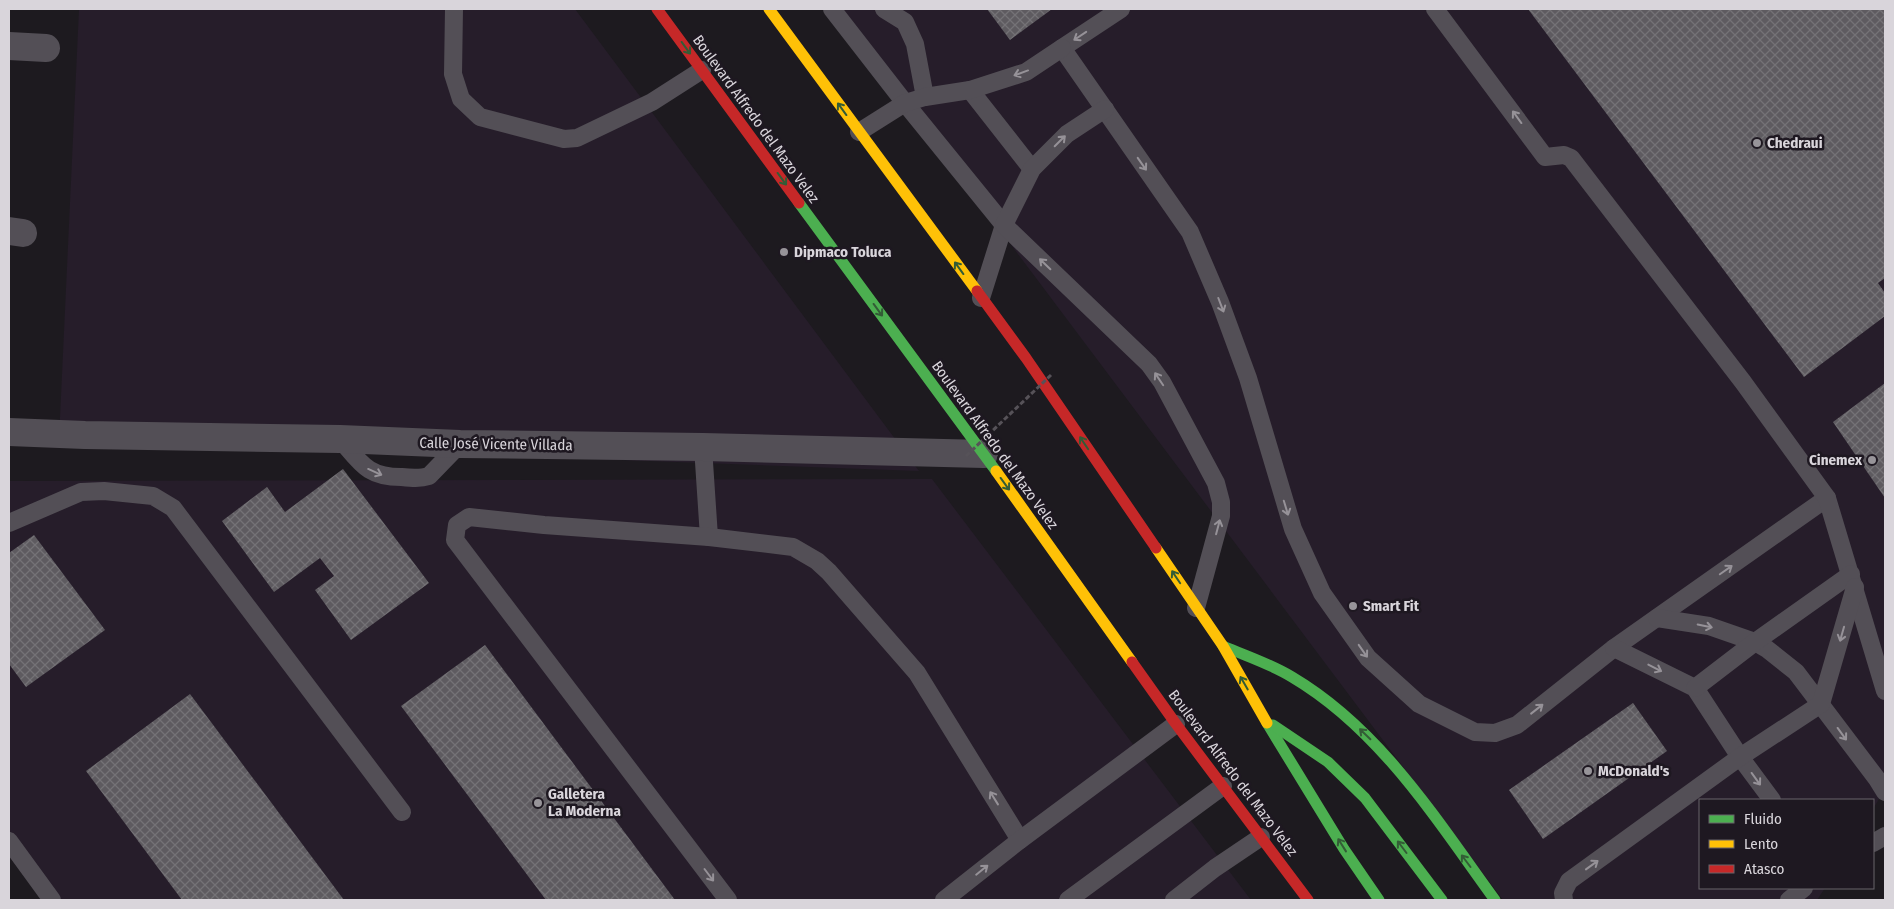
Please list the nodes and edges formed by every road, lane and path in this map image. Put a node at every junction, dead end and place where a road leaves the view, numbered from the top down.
1 (454, 9) edge
2 (657, 9) edge
3 (770, 9) edge
4 (832, 9) edge
5 (884, 9) edge
6 (1120, 9) edge
7 (1435, 9) edge
8 (9, 46) edge
9 (46, 48) dead end
10 (1062, 48) junction
11 (702, 70) junction
12 (970, 90) junction
13 (925, 97) junction
14 (905, 103) junction
15 (1105, 110) junction
16 (859, 132) junction
17 (1032, 169) junction
18 (1004, 225) junction
19 (982, 298) junction
20 (1051, 375) dead end
21 (9, 432) edge
22 (340, 439) junction
23 (460, 444) junction
24 (703, 447) junction
25 (975, 455) junction
26 (1827, 498) junction
27 (9, 523) edge
28 (709, 537) junction
29 (1853, 580) junction
30 (1196, 608) junction
31 (1658, 618) junction
32 (1755, 642) junction
33 (1223, 646) junction
34 (1614, 648) junction
35 (1695, 688) junction
36 (1885, 691) edge
37 (1821, 704) junction
38 (1265, 719) junction
39 (1176, 724) junction
40 (1740, 757) junction
41 (1223, 786) junction
42 (1885, 792) edge
43 (1771, 799) edge
44 (402, 812) dead end
45 (1885, 836) edge
46 (1261, 837) junction
47 (1020, 840) junction
48 (9, 841) edge
49 (1874, 842) edge
50 (1803, 889) edge
51 (52, 900) edge
52 (728, 900) edge
53 (944, 900) edge
54 (1068, 900) edge
55 (1174, 900) edge
56 (1308, 900) edge
57 (1379, 900) edge
58 (1442, 900) edge
59 (1495, 900) edge
60 (1564, 900) edge
61 (1789, 900) edge

1 - 11 lane
2 -> 11 main road, Boulevard Alfredo del Mazo Velez
16 -> 3 main road
4 - 14 lane
5 - 13 lane
6 -> 10 lane
26 -> 7 lane
8 - 9 street
10 -> 12 lane
10 - 15 lane
11 -> 25 main road, Boulevard Alfredo del Mazo Velez
12 - 13 lane
12 - 17 lane
13 - 14 lane
14 - 16 lane
14 - 18 lane
17 -> 15 lane
15 -> 34 lane
19 -> 16 main road
17 - 18 lane
18 - 19 lane
30 -> 18 lane
30 -> 19 main road
20 - 25 path, bridge
21 - 22 street, Calle José Vicente Villada
22 - 23 street, Calle José Vicente Villada
22 -> 23 lane
23 - 24 street, Calle José Vicente Villada
24 - 25 street, Calle José Vicente Villada
24 - 28 lane
25 -> 39 main road, Boulevard Alfredo del Mazo Velez
26 - 29 lane
31 -> 26 lane
27 - 44 lane
47 -> 28 lane
28 -> 52 lane
29 - 32 lane
29 - 36 lane
29 -> 37 lane
30 - 33 main road
31 -> 32 lane
31 - 34 lane
32 - 35 lane
32 - 37 lane
38 -> 33 main road
59 -> 33 main road
34 -> 35 lane
35 - 40 lane
37 - 40 lane
37 -> 42 lane
57 -> 38 main road
58 -> 38 main road
39 - 41 main road, Boulevard Alfredo del Mazo Velez
39 - 47 lane
40 -> 43 lane
60 -> 40 lane
41 - 46 main road, Boulevard Alfredo del Mazo Velez
41 - 54 lane
45 - 49 lane
46 - 55 lane
46 - 56 main road, Boulevard Alfredo del Mazo Velez
53 -> 47 lane
48 - 51 lane
50 - 61 lane

